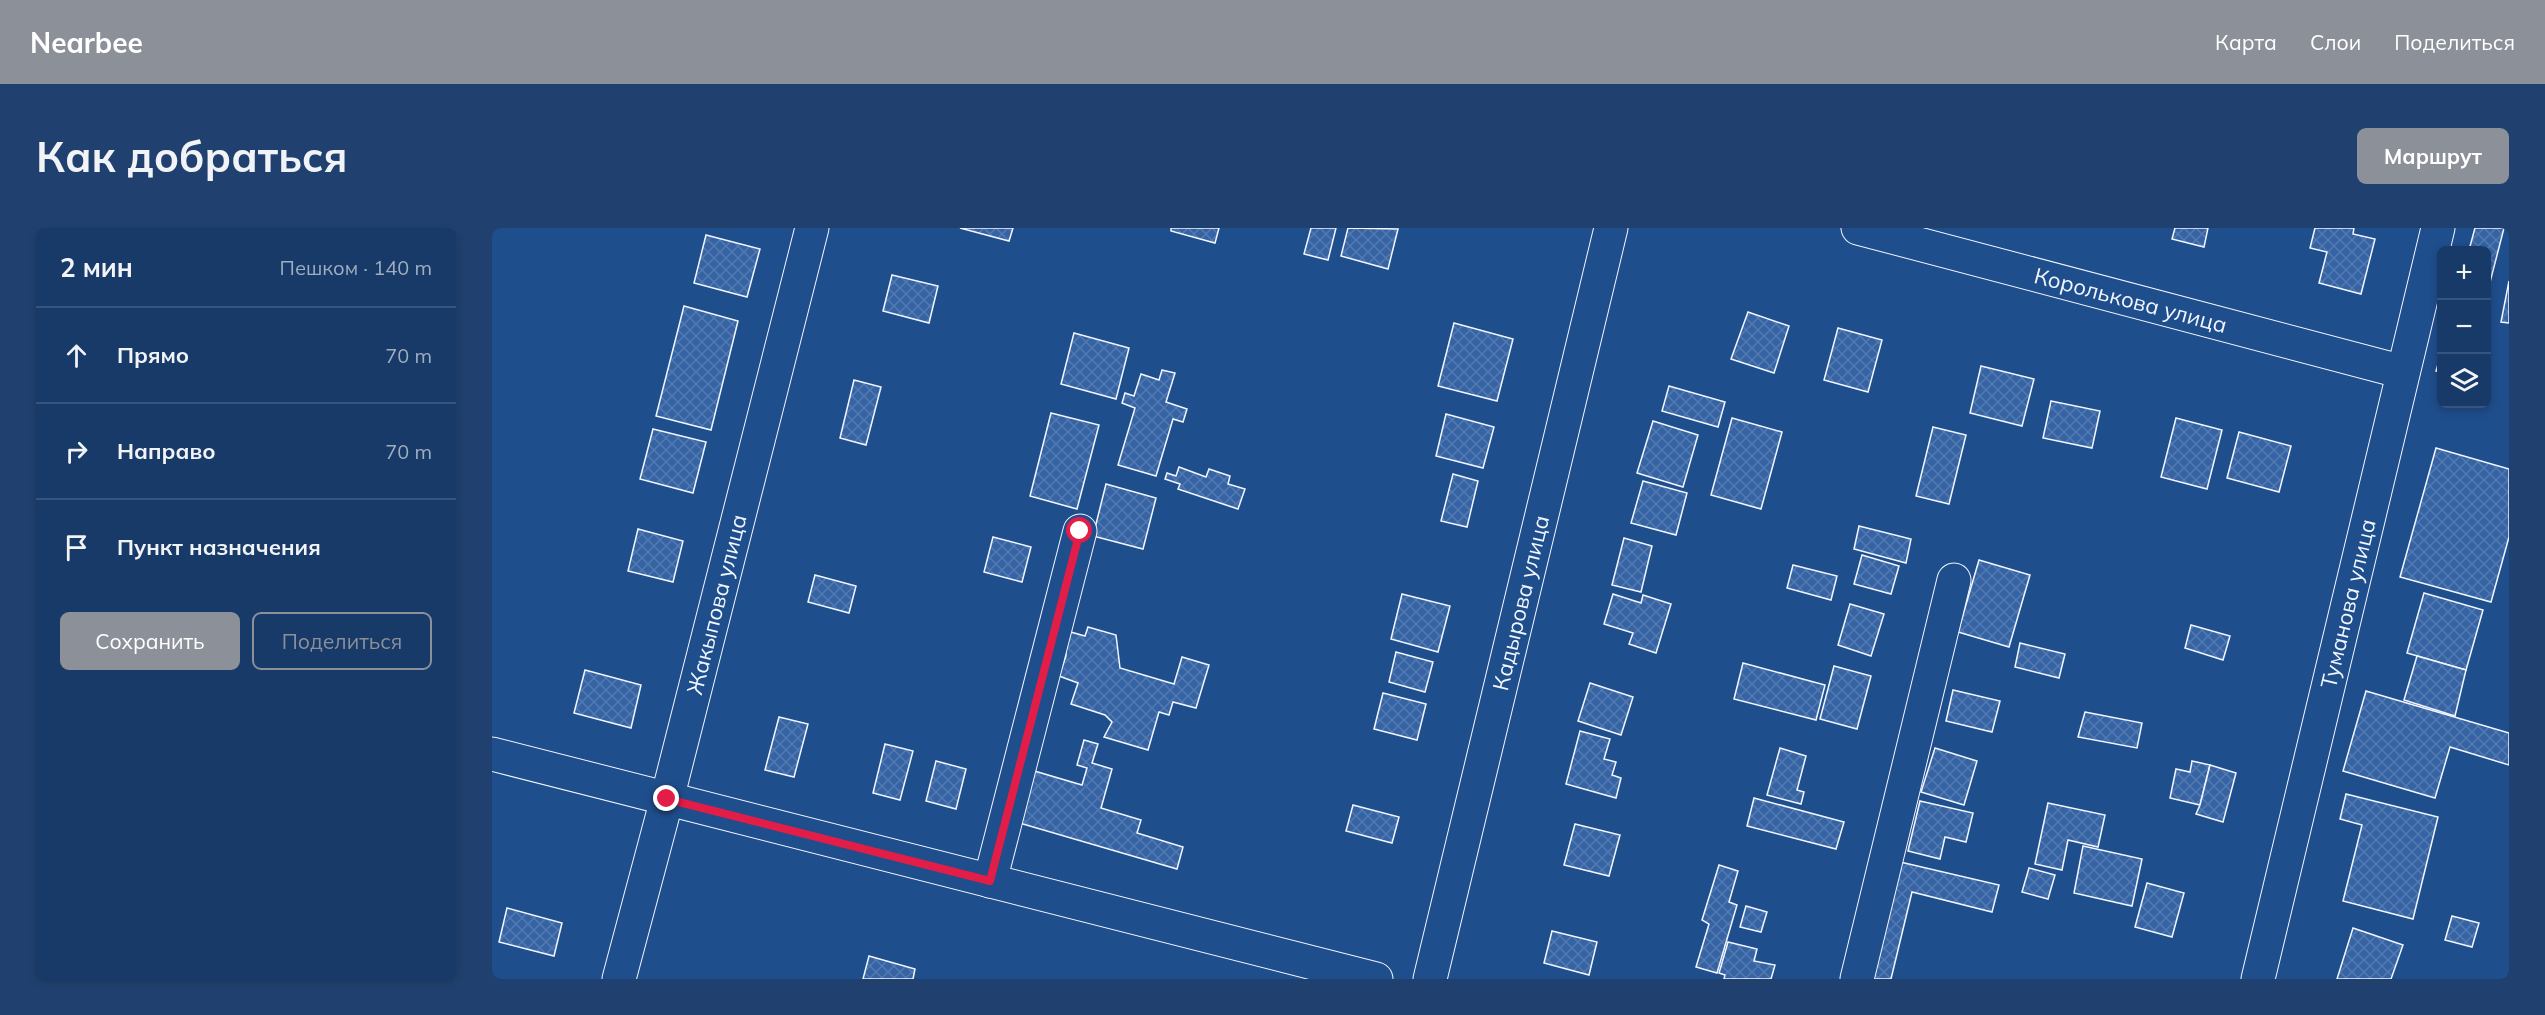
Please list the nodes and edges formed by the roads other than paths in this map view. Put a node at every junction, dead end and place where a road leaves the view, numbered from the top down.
1 (812, 228) edge
2 (1611, 228) edge
3 (1858, 228) edge
4 (2438, 228) edge
5 (2403, 372) junction
6 (1080, 531) dead end
7 (1954, 580) dead end
8 (492, 754) edge
9 (667, 799) junction
10 (990, 881) junction
11 (619, 979) edge
12 (1376, 979) edge
13 (1431, 979) edge
14 (1857, 979) edge
15 (2258, 979) edge

1 - 9 street, Жакыпова улица
2 - 13 street, Кадырова улица
3 - 5 street, Королькова улица
4 - 5 street, Туманова улица
5 - 15 street, Туманова улица
6 - 10 street
7 - 14 street
8 - 9 street
9 - 10 street
9 - 11 street, Жакыпова улица
10 - 12 street

